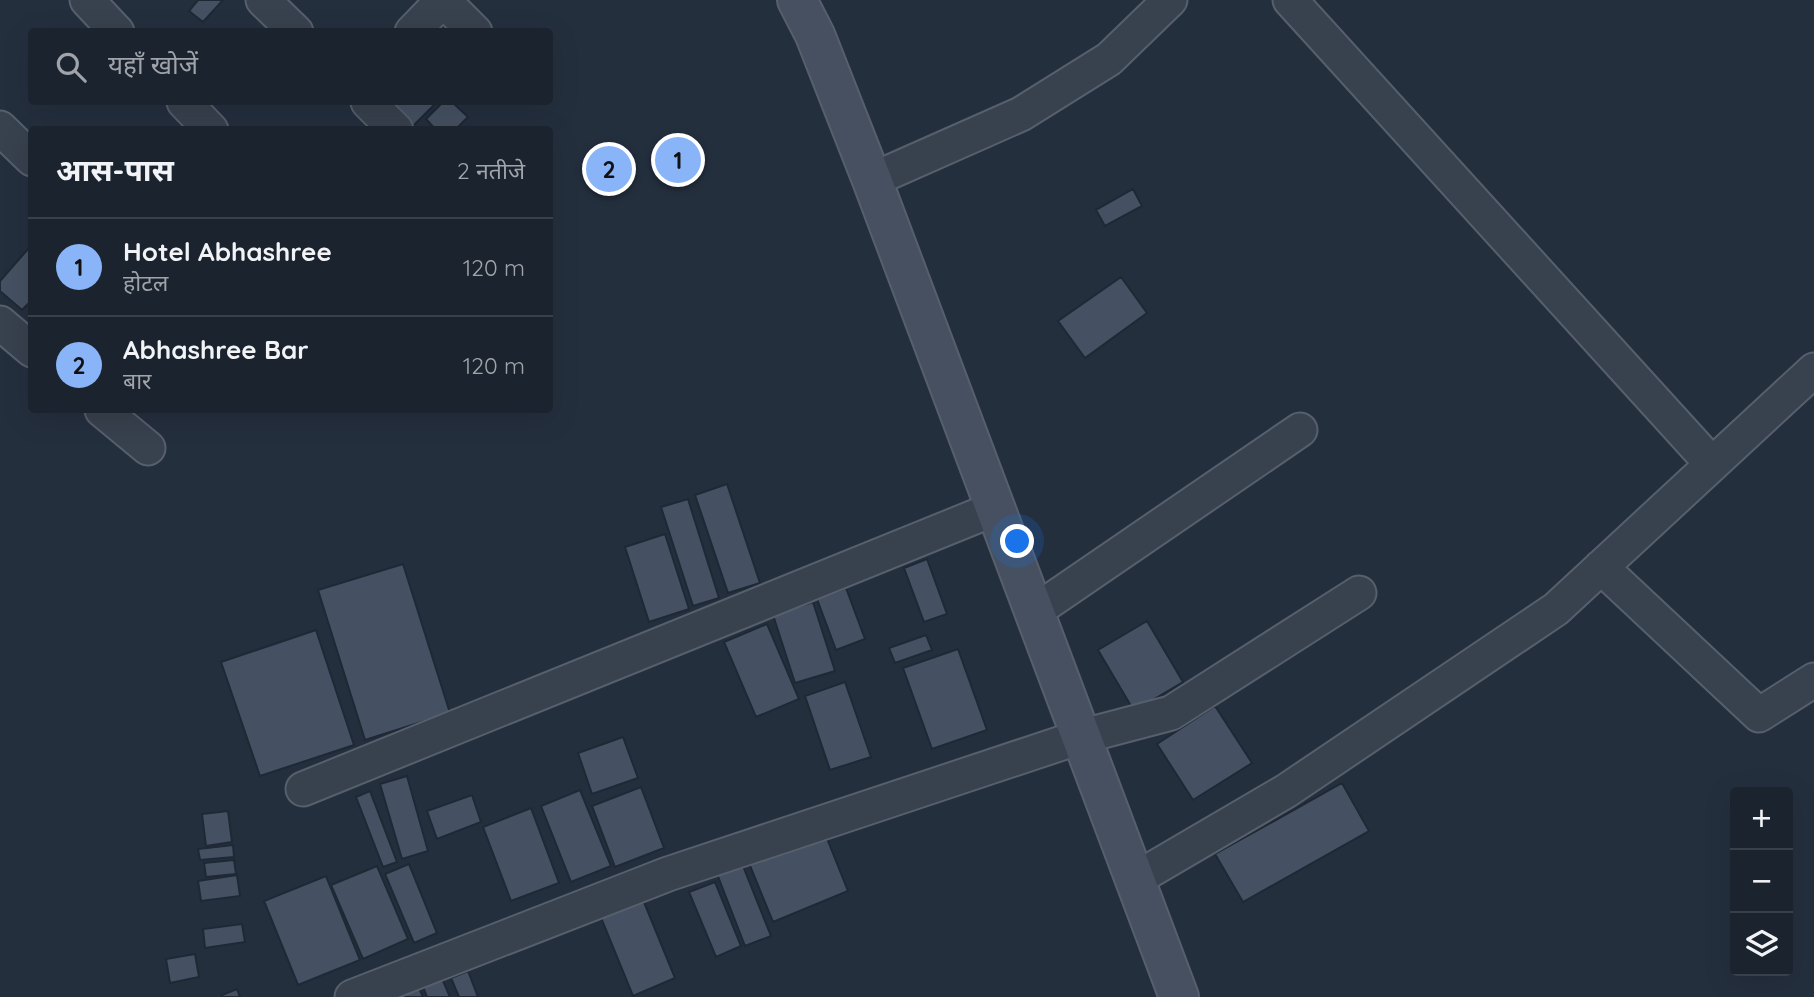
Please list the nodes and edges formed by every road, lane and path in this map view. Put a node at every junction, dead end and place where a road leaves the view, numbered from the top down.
1 (87, 0) edge
2 (263, 0) edge
3 (443, 0) edge
4 (797, 0) edge
5 (1170, 0) edge
6 (1290, 0) edge
7 (113, 28) edge
8 (292, 28) edge
9 (416, 28) edge
10 (471, 28) edge
11 (187, 105) edge
12 (207, 126) edge
13 (0, 128) edge
14 (28, 155) edge
15 (872, 180) junction
16 (0, 323) edge
17 (28, 347) edge
18 (1814, 370) edge
19 (107, 413) edge
20 (1300, 430) dead end
21 (148, 448) dead end
22 (1712, 464) junction
23 (994, 509) junction
24 (1601, 567) junction
25 (1359, 593) dead end
26 (1034, 612) junction
27 (1814, 680) edge
28 (1080, 737) junction
29 (303, 789) dead end
30 (1134, 880) junction
31 (352, 997) edge
32 (1179, 997) edge

1 - 7 street
2 - 8 street
3 - 9 street
3 - 10 street
4 - 15 main road
5 - 15 street
6 - 22 street
11 - 12 street
13 - 14 street
15 - 23 main road
16 - 17 street
18 - 22 street
19 - 21 street
20 - 26 street
22 - 24 street
23 - 26 main road
23 - 29 street
24 - 27 street
24 - 30 street
25 - 28 street
26 - 28 main road
28 - 30 main road
28 - 31 street
30 - 32 main road

